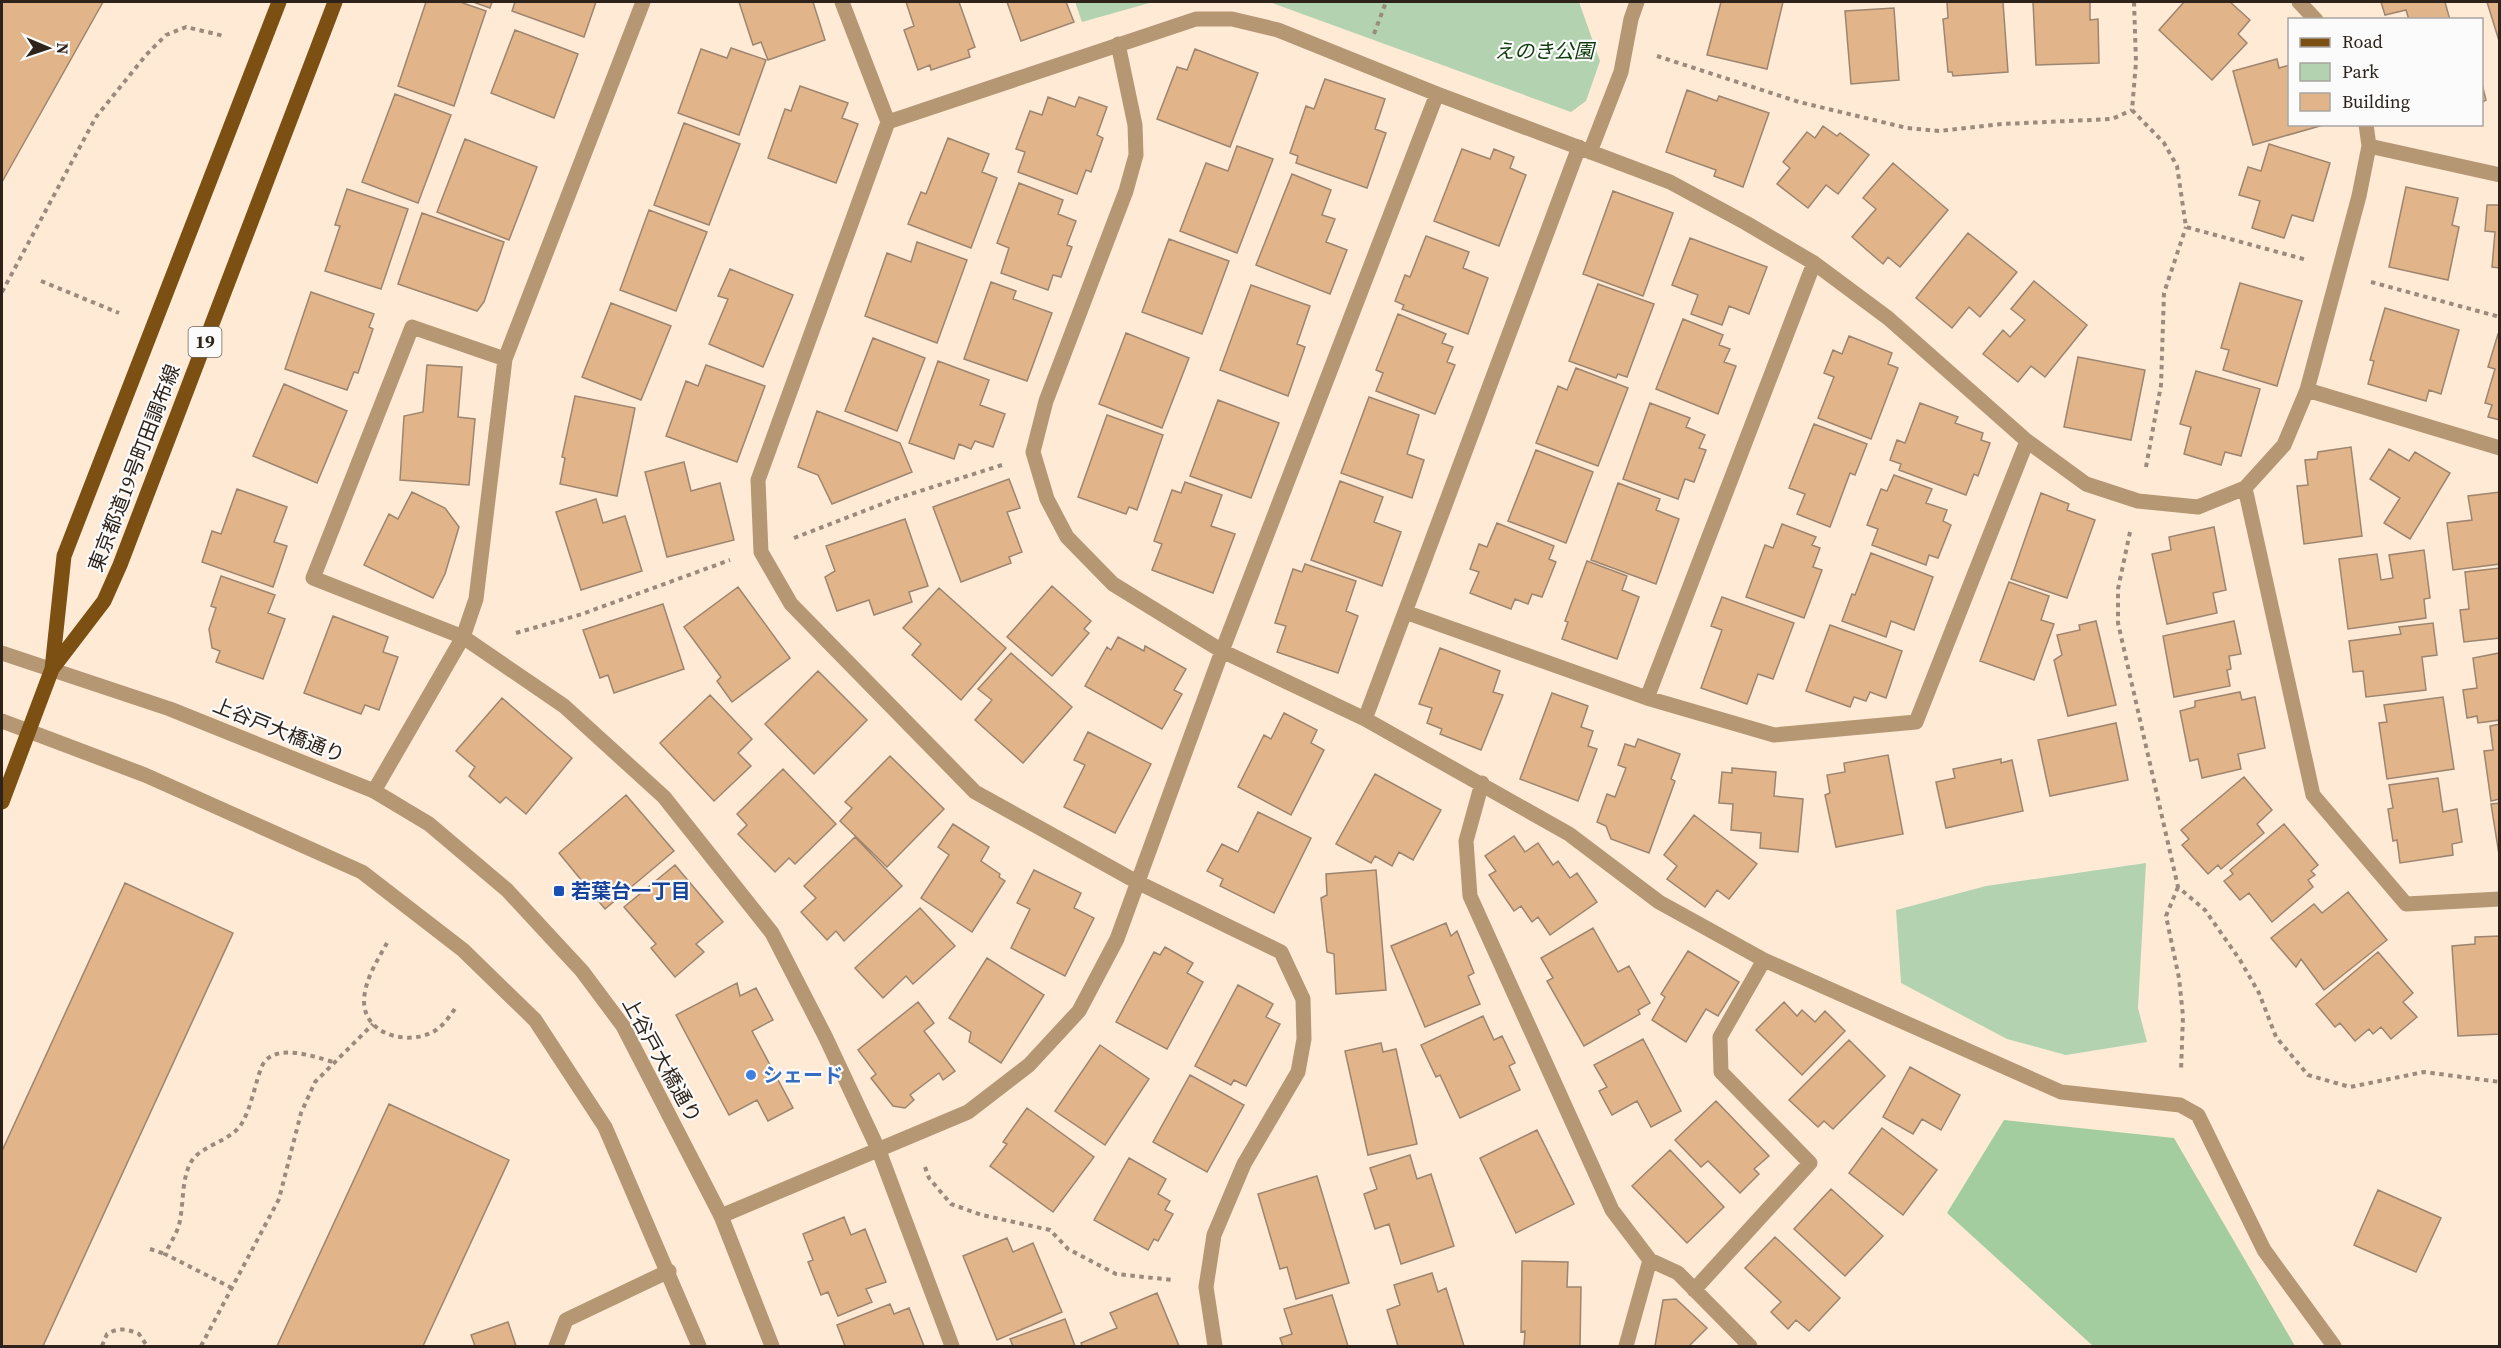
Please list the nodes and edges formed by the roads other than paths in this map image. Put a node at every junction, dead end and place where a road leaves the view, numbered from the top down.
1 (277, 2) edge
2 (335, 2) edge
3 (643, 2) edge
4 (842, 2) edge
5 (1637, 2) edge
6 (2299, 2) edge
7 (2314, 18) edge
8 (1118, 44) junction
9 (1437, 94) junction
10 (888, 122) junction
11 (2366, 126) edge
12 (2369, 146) junction
13 (1585, 150) junction
14 (2499, 175) edge
15 (1814, 263) junction
16 (505, 359) junction
17 (2307, 390) junction
18 (2027, 441) junction
19 (2499, 448) edge
20 (2245, 488) junction
21 (1405, 612) junction
22 (463, 637) junction
23 (1222, 651) junction
24 (2, 653) edge
25 (52, 669) junction
26 (1647, 698) junction
27 (1365, 718) junction
28 (2, 721) edge
29 (30, 731) junction
30 (1482, 783) junction
31 (374, 791) junction
32 (2, 802) edge
33 (1137, 882) junction
34 (2499, 899) edge
35 (1764, 960) junction
36 (879, 1151) junction
37 (721, 1216) junction
38 (1650, 1260) junction
39 (669, 1271) junction
40 (1694, 1290) junction
41 (556, 1347) edge
42 (699, 1347) edge
43 (772, 1347) edge
44 (952, 1347) edge
45 (1215, 1347) edge
46 (1626, 1347) edge
47 (1750, 1347) edge
48 (2334, 1347) edge

1 - 25 main road, 東京都道19号町田調布線 / 19
2 - 25 main road, 東京都道19号町田調布線 / 19
3 - 16 street
4 - 10 street
5 - 13 street
6 - 7 street
8 - 9 street
8 - 10 street
8 - 23 street
9 - 13 street
9 - 23 street
10 - 33 street
11 - 12 street
12 - 14 street
12 - 17 street
13 - 15 street
13 - 21 street
15 - 18 street
15 - 26 street
16 - 22 street
16 - 22 street
17 - 19 street
17 - 20 street
18 - 20 street
18 - 26 street
20 - 34 street
21 - 26 street
21 - 27 street
22 - 31 street
22 - 36 street
23 - 27 street
23 - 33 street
24 - 25 street, 上谷戸大橋通り
25 - 29 main road, 東京都道19号町田調布線 / 19
25 - 31 street, 上谷戸大橋通り
27 - 30 street
28 - 29 street
29 - 32 main road, 東京都道19号町田調布線 / 19
29 - 39 street
30 - 35 street
30 - 38 street
31 - 37 street, 上谷戸大橋通り
33 - 36 street
33 - 45 street
35 - 40 street
35 - 48 street
36 - 37 street
36 - 44 street
37 - 43 street, 上谷戸大橋通り
38 - 40 street
38 - 46 street
39 - 41 street
39 - 42 street
40 - 47 street

